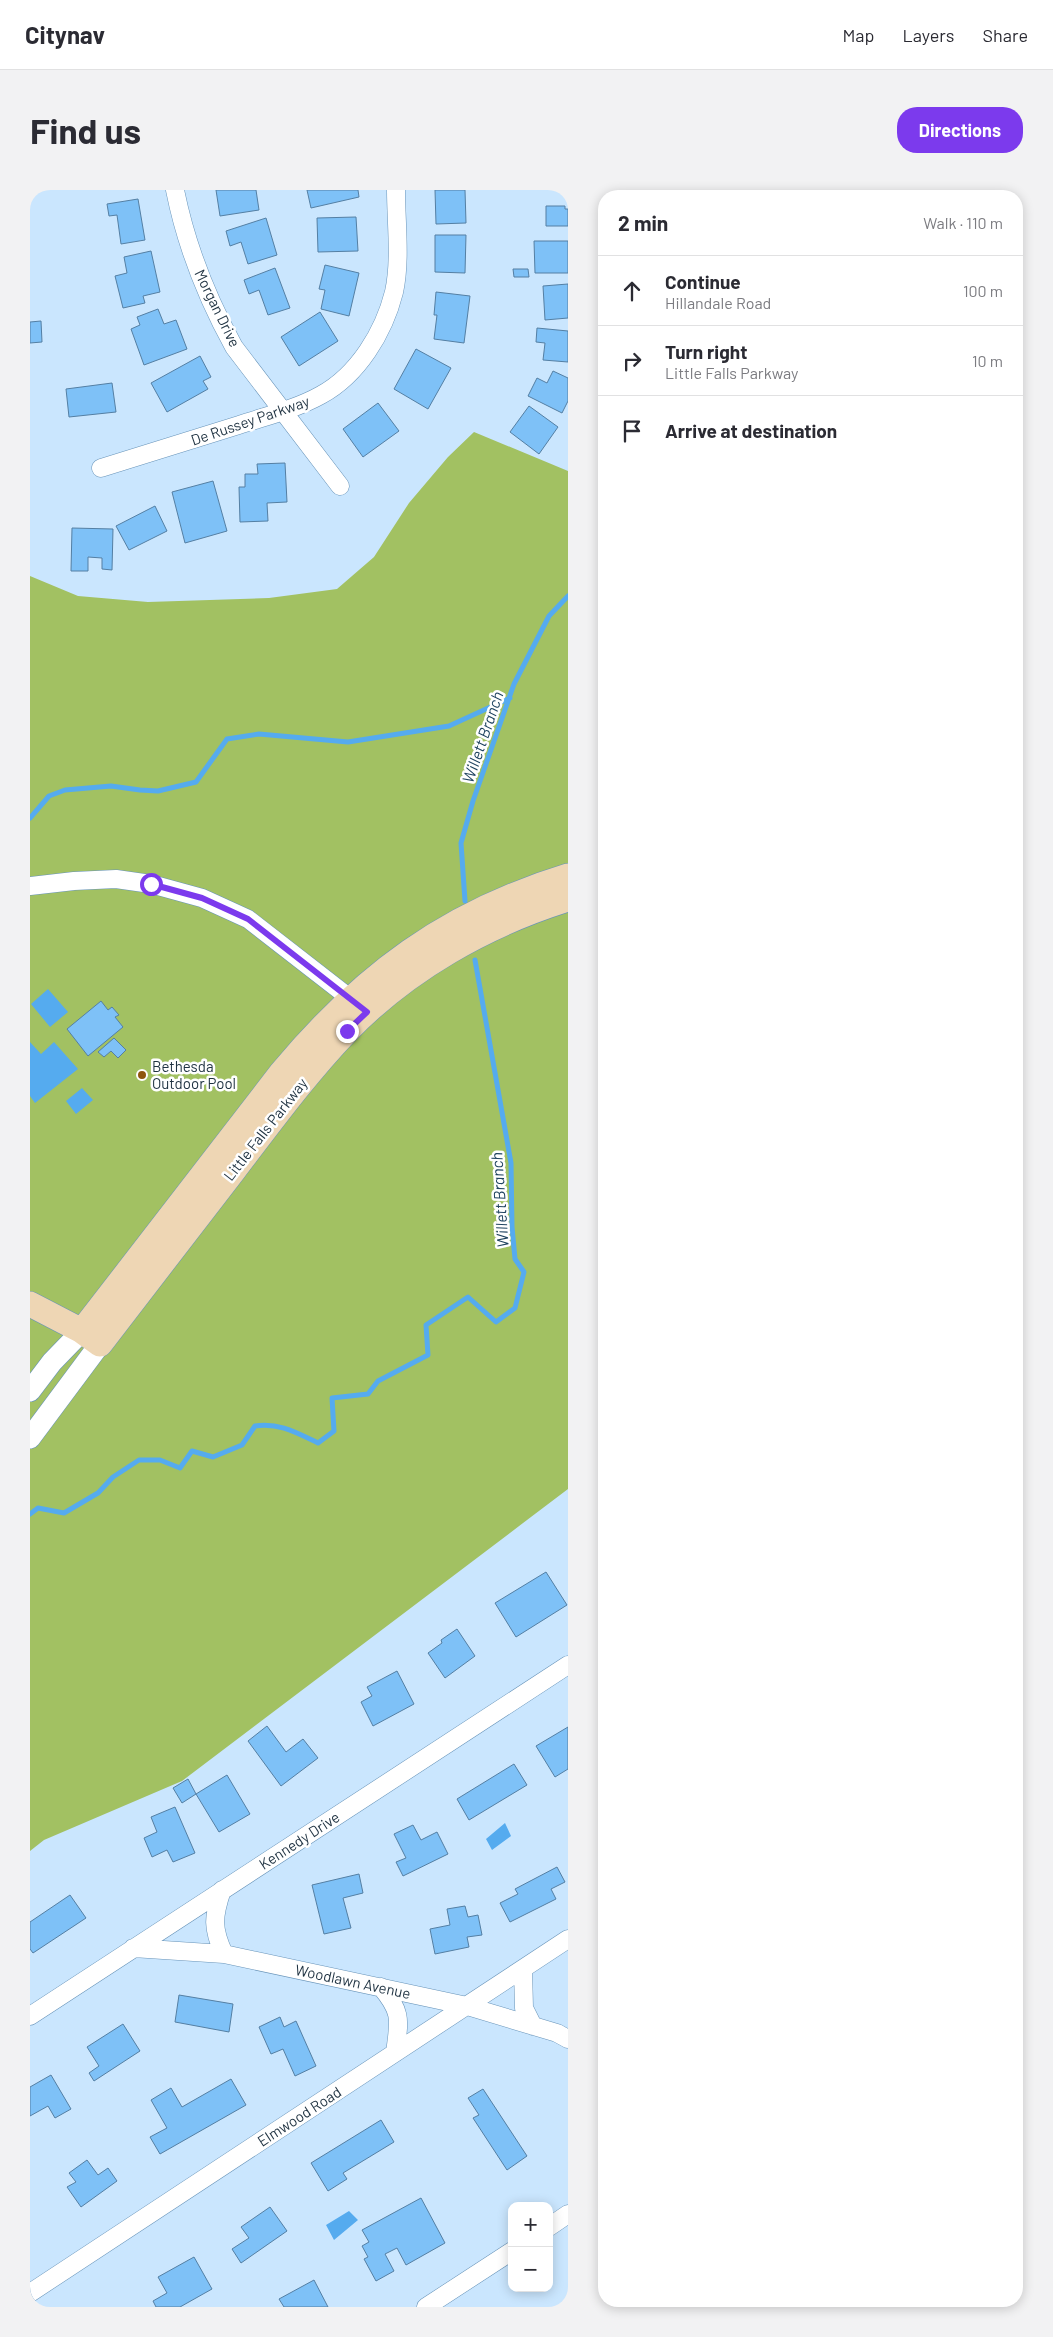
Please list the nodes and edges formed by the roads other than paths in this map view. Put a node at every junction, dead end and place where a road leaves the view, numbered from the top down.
1 (175, 190) edge
2 (396, 190) edge
3 (283, 411) junction
4 (102, 468) dead end
5 (340, 486) dead end
6 (568, 876) edge
7 (30, 886) edge
8 (568, 899) edge
9 (358, 1005) junction
10 (30, 1304) edge
11 (91, 1338) junction
12 (30, 1391) edge
13 (30, 1438) edge
14 (568, 1665) edge
15 (222, 1890) junction
16 (568, 1940) edge
17 (133, 1948) junction
18 (224, 1954) junction
19 (523, 1969) junction
20 (381, 1987) junction
21 (467, 2006) junction
22 (30, 2016) edge
23 (533, 2026) junction
24 (568, 2039) edge
25 (395, 2053) junction
26 (568, 2214) edge
27 (553, 2223) edge
28 (508, 2254) edge
29 (30, 2293) edge
30 (426, 2307) edge

1 - 3 street, Morgan Drive
2 - 3 street, De Russey Parkway
3 - 4 street, De Russey Parkway
3 - 5 street, Morgan Drive
6 - 9 main road, Little Falls Parkway
7 - 9 street
8 - 9 main road, Little Falls Parkway
9 - 11 main road, Little Falls Parkway
10 - 11 main road
11 - 12 street, Little Falls Parkway
11 - 13 street, Little Falls Parkway
14 - 15 street, Kennedy Drive
15 - 17 street, Kennedy Drive
15 - 18 street
16 - 19 street, Elmwood Road
17 - 18 street, Woodlawn Avenue
17 - 22 street, Kennedy Drive
18 - 20 street, Woodlawn Avenue
19 - 21 street, Elmwood Road
19 - 23 street
20 - 21 street, Woodlawn Avenue
20 - 25 street
21 - 23 street, Woodlawn Avenue
21 - 25 street, Elmwood Road
23 - 24 street, Woodlawn Avenue
25 - 29 street, Elmwood Road
26 - 27 street
28 - 30 street

